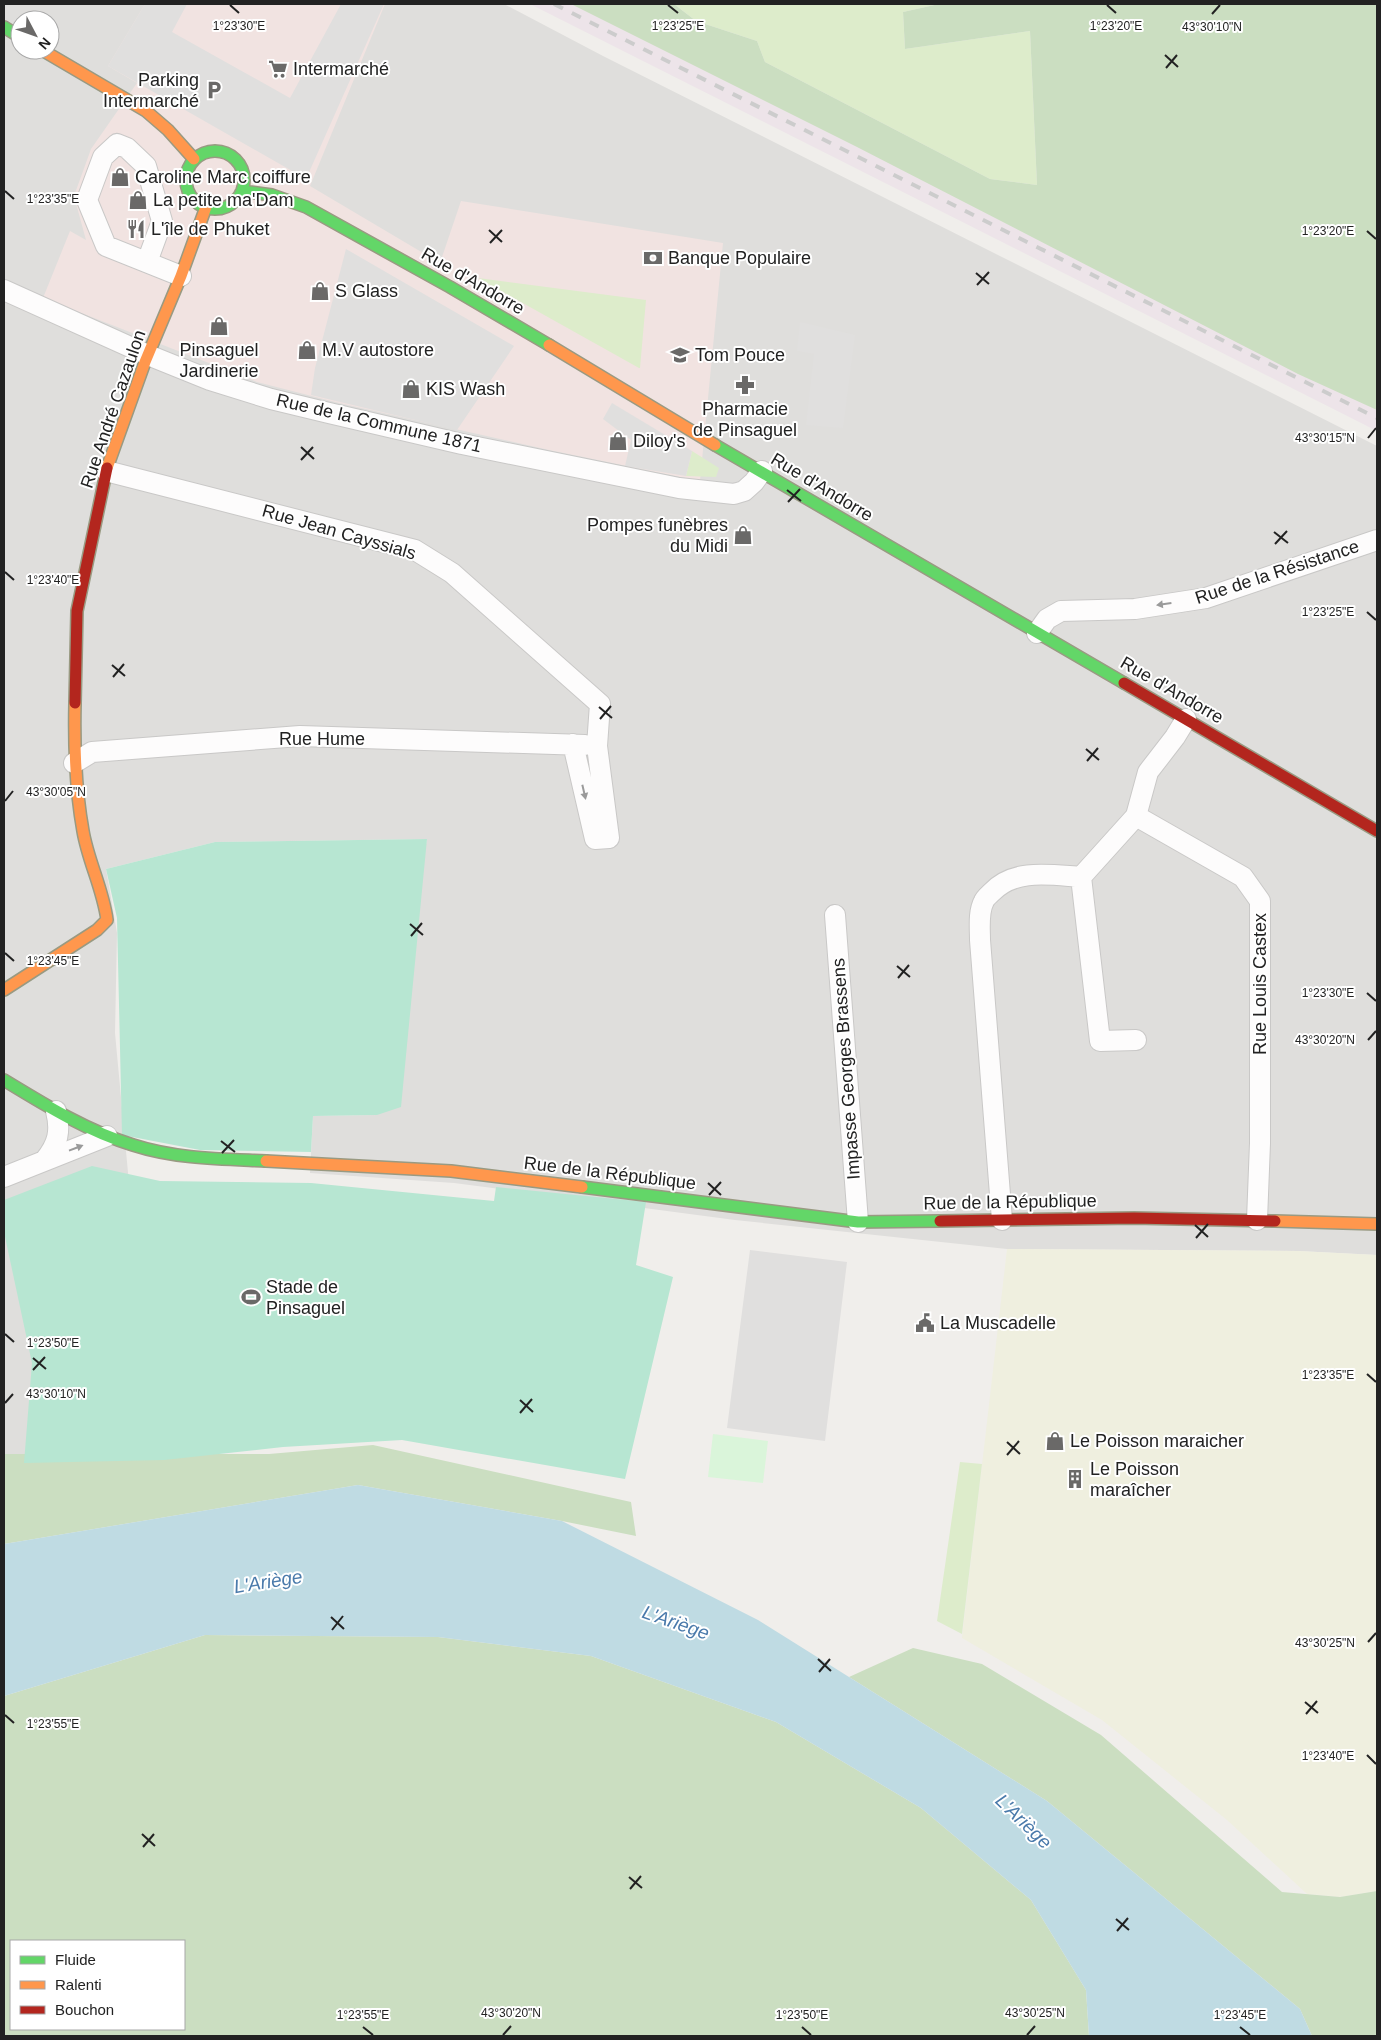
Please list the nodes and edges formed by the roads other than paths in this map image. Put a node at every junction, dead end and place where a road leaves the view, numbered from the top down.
1 (59, 60) edge
2 (194, 159) junction
3 (242, 190) junction
4 (206, 207) junction
5 (147, 262) junction
6 (181, 276) junction
7 (4, 290) edge
8 (148, 355) junction
9 (106, 470) junction
10 (762, 471) junction
11 (1377, 540) edge
12 (1037, 633) junction
13 (1186, 719) junction
14 (573, 744) junction
15 (597, 746) junction
16 (74, 763) junction
17 (1136, 816) junction
18 (1377, 831) edge
19 (1081, 877) junction
20 (834, 915) dead end
21 (4, 990) edge
22 (1136, 1040) dead end
23 (4, 1080) edge
24 (56, 1111) junction
25 (107, 1136) junction
26 (45, 1160) junction
27 (4, 1177) edge
28 (1002, 1220) junction
29 (1257, 1220) junction
30 (858, 1222) junction
31 (1377, 1224) edge

1 - 2 street
2 - 3 street
2 - 4 street
3 - 4 street
3 - 10 street, Rue d'Andorre
4 - 6 street, Rue André Cazaulon
5 - 5 street
5 - 6 street
6 - 8 street, Rue André Cazaulon
7 - 8 street, Rue de la Commune 1871
8 - 9 street, Rue André Cazaulon
8 - 10 street, Rue de la Commune 1871
9 - 15 street, Rue Jean Cayssials
9 - 16 street, Rue André Cazaulon
10 - 12 street, Rue d'Andorre
11 -> 12 street, Rue de la Résistance
12 - 13 street, Rue d'Andorre
13 - 17 street
13 - 18 street, Rue d'Andorre
14 - 15 street
14 -> 15 street, Rue Jean Cayssials
14 - 16 street, Rue Hume
16 - 21 street, Rue André Cazaulon
17 - 19 street
17 - 29 street, Rue Louis Castex
19 - 22 street
19 - 28 street
20 - 30 street, Impasse Georges Brassens
23 - 24 street, Rue de la République
24 - 25 street, Rue de la République
24 - 26 street
26 -> 25 street
25 - 30 street, Rue de la République
26 - 27 street
28 - 29 street, Rue de la République
28 - 30 street, Rue de la République
29 - 31 street, Rue de la République

